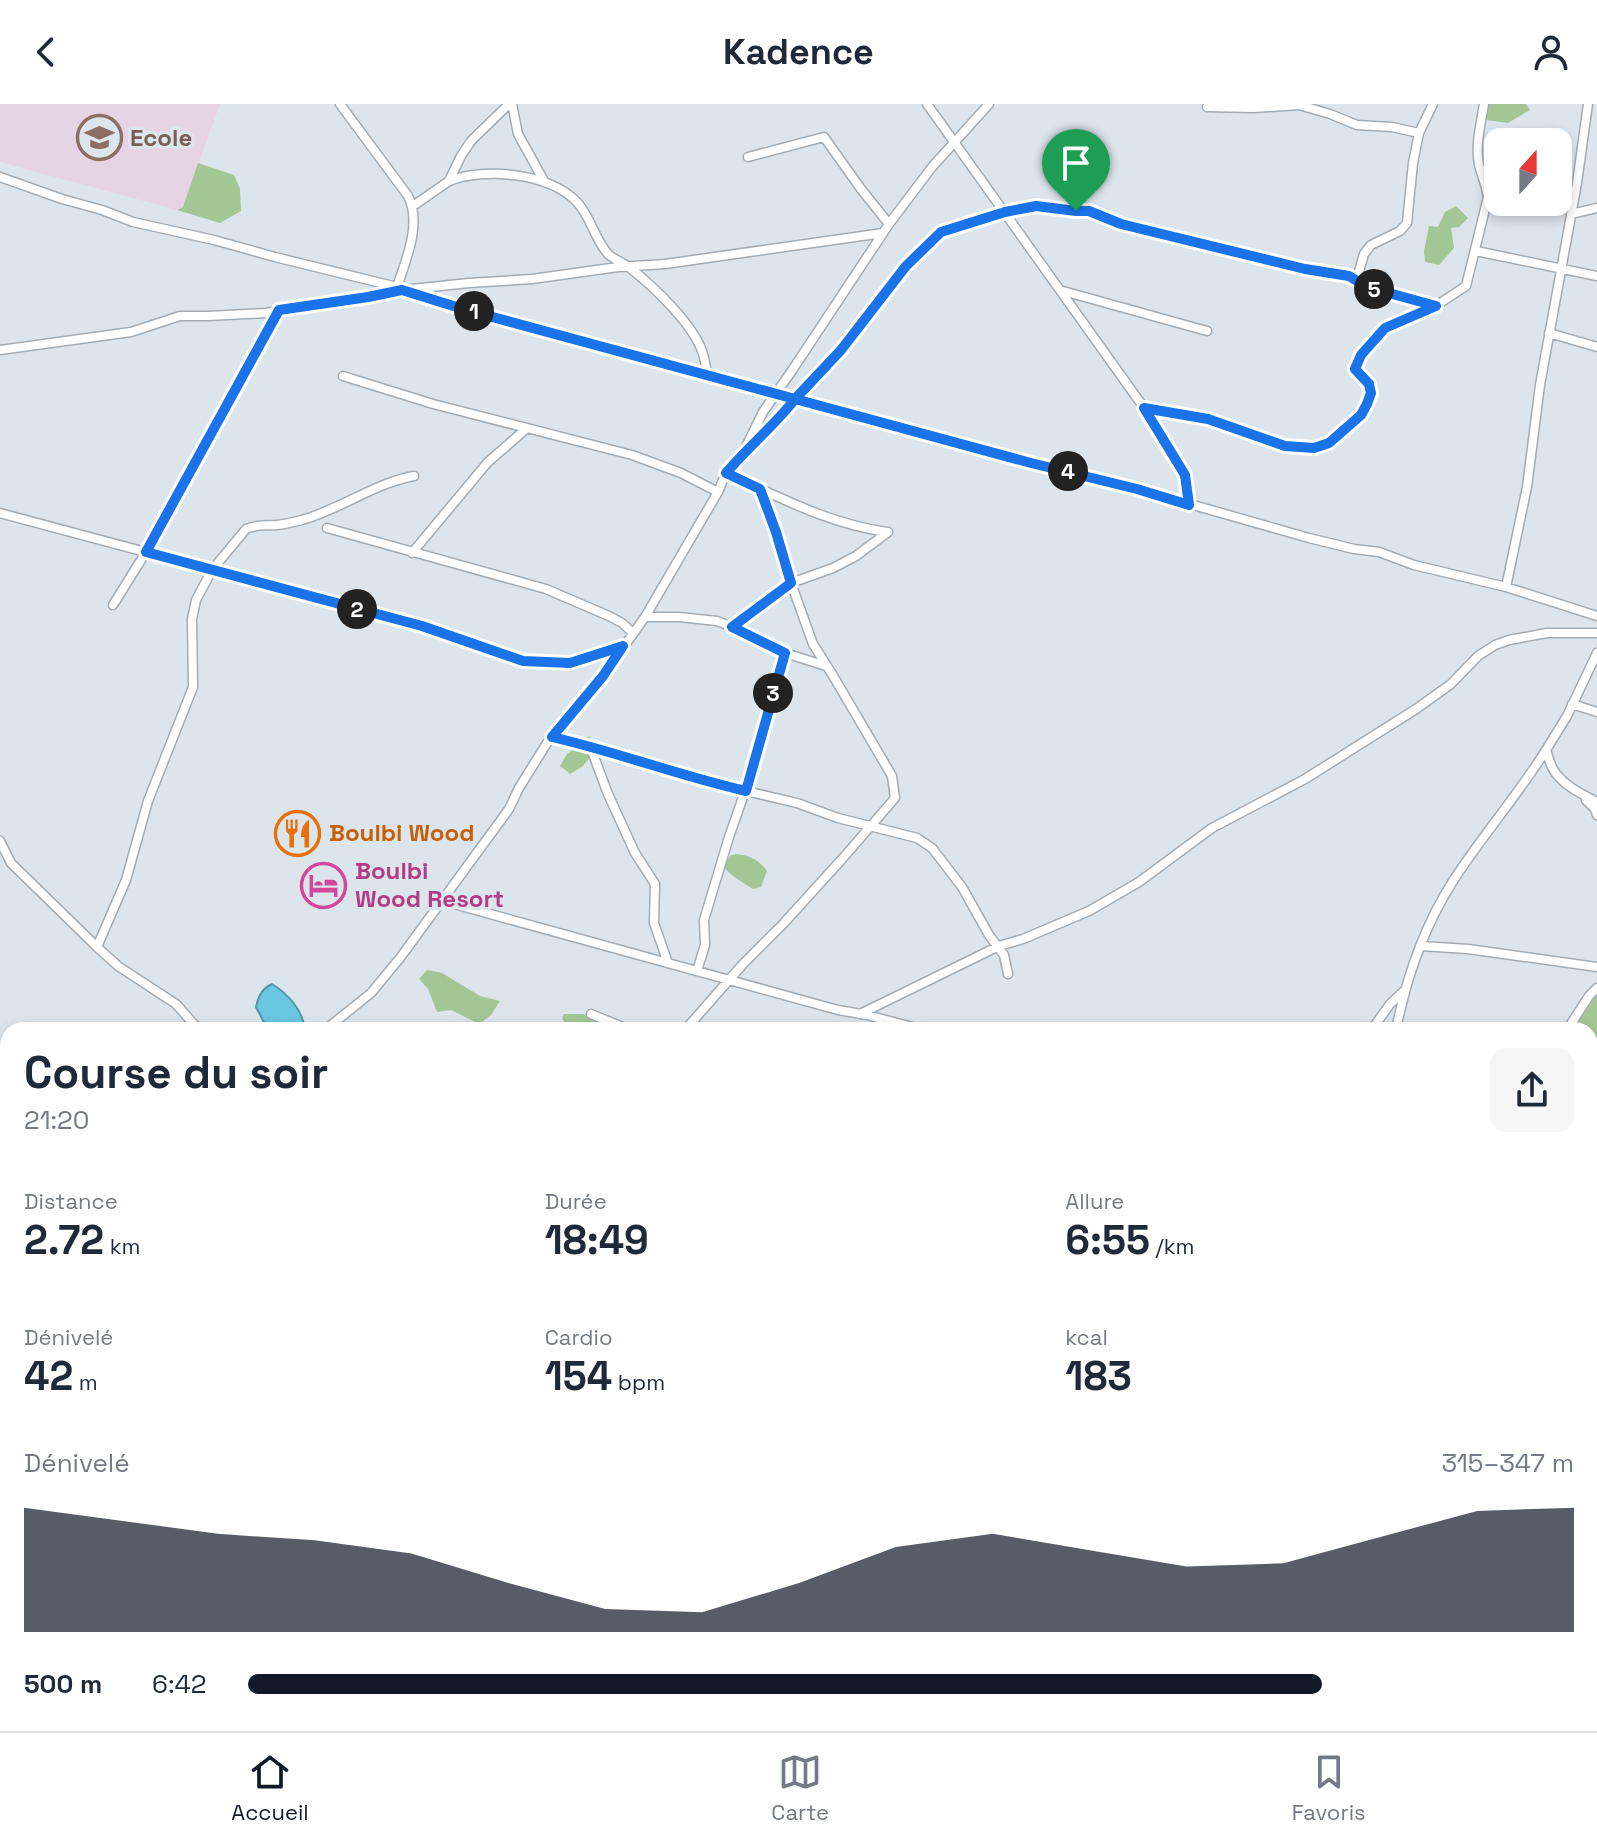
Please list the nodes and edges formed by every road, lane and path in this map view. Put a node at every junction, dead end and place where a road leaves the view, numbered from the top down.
1 (340, 104) edge
2 (510, 104) edge
3 (927, 104) edge
4 (989, 104) edge
5 (1433, 104) edge
6 (1484, 104) edge
7 (1207, 107) dead end
8 (1588, 108) edge
9 (1597, 113) edge
10 (1419, 133) junction
11 (954, 142) junction
12 (748, 157) dead end
13 (0, 177) edge
14 (449, 181) junction
15 (544, 181) junction
16 (413, 206) junction
17 (1572, 208) edge
18 (1597, 208) edge
19 (1005, 212) junction
20 (1572, 214) edge
21 (1571, 216) edge
22 (889, 224) junction
23 (883, 233) junction
24 (1476, 251) junction
25 (628, 266) junction
26 (1560, 268) junction
27 (1349, 276) junction
28 (1597, 276) edge
29 (399, 288) junction
30 (1062, 291) junction
31 (1436, 306) junction
32 (279, 310) junction
33 (1207, 331) dead end
34 (1549, 333) junction
35 (1597, 347) edge
36 (0, 350) edge
37 (707, 375) junction
38 (343, 376) dead end
39 (775, 394) junction
40 (795, 399) junction
41 (1144, 408) junction
42 (526, 429) junction
43 (743, 453) junction
44 (726, 473) junction
45 (414, 476) dead end
46 (760, 489) junction
47 (718, 492) junction
48 (1189, 505) junction
49 (0, 513) edge
50 (327, 528) dead end
51 (146, 552) junction
52 (412, 553) junction
53 (212, 570) junction
54 (791, 583) junction
55 (1506, 587) junction
56 (113, 605) dead end
57 (1597, 616) edge
58 (645, 617) junction
59 (732, 627) junction
60 (632, 632) junction
61 (1597, 633) edge
62 (623, 646) junction
63 (785, 653) junction
64 (1597, 653) edge
65 (826, 666) junction
66 (1572, 704) junction
67 (1597, 712) edge
68 (552, 737) junction
69 (590, 746) junction
70 (1546, 750) junction
71 (746, 791) junction
72 (1576, 791) junction
73 (1597, 802) edge
74 (1597, 815) edge
75 (873, 826) junction
76 (0, 841) edge
77 (443, 901) junction
78 (999, 946) junction
79 (1421, 946) junction
80 (97, 947) junction
81 (668, 963) junction
82 (1597, 967) edge
83 (697, 971) junction
84 (1008, 974) dead end
85 (729, 980) junction
86 (1597, 988) edge
87 (1405, 991) junction
88 (591, 1014) dead end
89 (860, 1014) junction
90 (192, 1022) edge
91 (335, 1022) edge
92 (610, 1022) edge
93 (692, 1022) edge
94 (892, 1022) edge
95 (1377, 1022) edge
96 (1398, 1022) edge
97 (1572, 1022) edge

1 - 16 street
2 - 14 street
2 - 15 street
3 - 11 street
4 - 11 street
5 - 10 street
6 - 24 street
7 - 10 street
8 - 9 street
8 - 17 street
10 - 27 street
11 - 19 street
11 - 22 street
12 - 22 street
13 - 29 street
14 - 15 street
14 - 16 street
15 - 25 street
16 - 29 street
18 - 20 street
19 - 27 street
19 - 30 street
19 - 40 street
21 - 26 street
22 - 23 street
23 - 25 street
23 - 39 street
24 - 26 street
24 - 31 street
25 - 29 street
25 - 37 street
26 - 28 street
26 - 34 street
27 - 31 street
29 - 32 street
29 - 37 street
30 - 33 street
30 - 41 street
31 - 41 street
32 - 36 street
32 - 51 street
34 - 35 street
34 - 55 street
37 - 39 street
38 - 42 street
39 - 40 street
39 - 43 street
40 - 43 street
40 - 48 street
41 - 48 street
42 - 47 street
42 - 52 street
43 - 44 street
44 - 46 street
44 - 47 street
45 - 53 street
46 - 54 street
46 - 54 street
47 - 58 street
48 - 55 street
49 - 51 street
50 - 52 street
51 - 53 street
51 - 56 street
52 - 60 street
53 - 62 street
53 - 80 street
54 - 59 street
54 - 65 street
55 - 57 street
58 - 59 street
58 - 60 street
59 - 63 street
60 - 62 street
61 - 78 street
62 - 68 street
63 - 65 street
63 - 71 street
64 - 66 street
65 - 75 street
66 - 67 street
66 - 70 street
68 - 69 street
68 - 77 street
69 - 71 street
69 - 81 street
70 - 72 street
70 - 79 street
71 - 75 street
71 - 83 street
72 - 73 street
72 - 74 street
75 - 78 street
75 - 85 street
76 - 80 street
77 - 81 street
77 - 91 street
78 - 84 street
78 - 89 street
79 - 82 street
79 - 87 street
80 - 90 street
81 - 83 street
83 - 85 street
85 - 89 street
85 - 93 street
86 - 97 street
87 - 95 street
87 - 96 street
88 - 92 street
89 - 94 street

